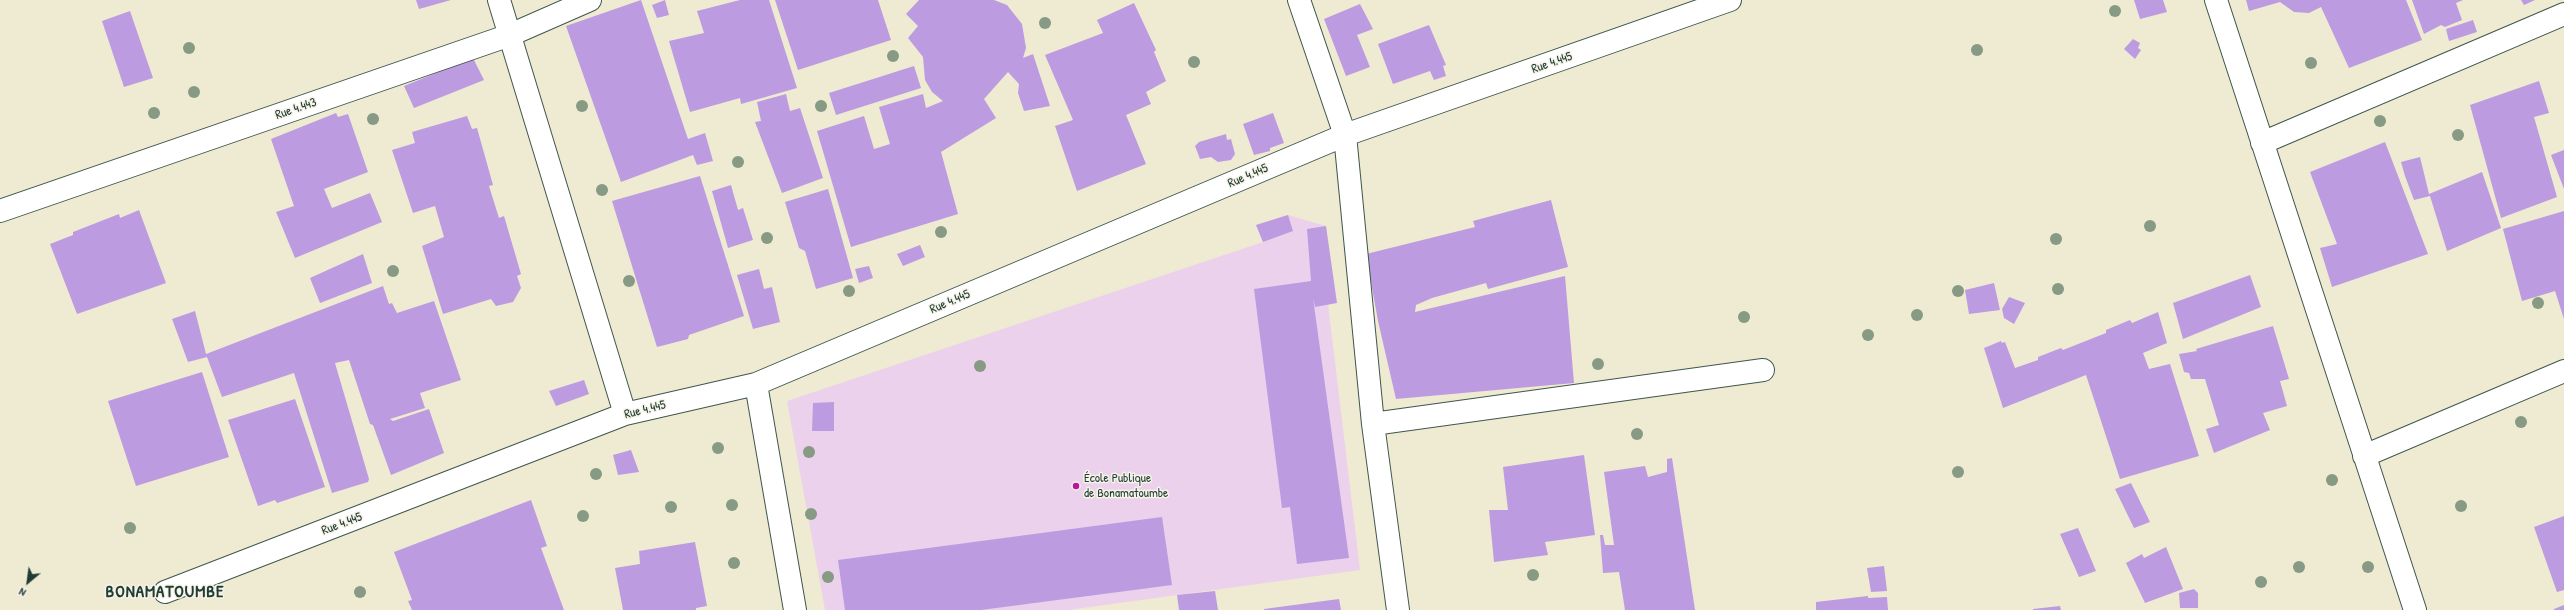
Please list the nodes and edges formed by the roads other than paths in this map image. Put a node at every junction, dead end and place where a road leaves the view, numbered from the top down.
1 (499, 0) edge
2 (590, 0) edge
3 (1299, 0) edge
4 (1730, 0) edge
5 (2216, 0) edge
6 (2564, 14) edge
7 (510, 35) junction
8 (1345, 135) junction
9 (2262, 143) junction
10 (0, 211) edge
11 (1763, 370) dead end
12 (2564, 371) edge
13 (756, 384) junction
14 (625, 414) junction
15 (1373, 424) junction
16 (2364, 456) junction
17 (165, 592) dead end
18 (795, 610) edge
19 (1398, 610) edge
20 (2414, 610) edge

1 - 7 street
2 - 7 street, Rue 4.443
3 - 8 street
4 - 8 street, Rue 4.445
5 - 9 street
6 - 9 street
7 - 10 street, Rue 4.443
7 - 14 street
8 - 13 street, Rue 4.445
8 - 15 street
9 - 16 street
11 - 15 street
12 - 16 street
13 - 14 street, Rue 4.445
13 - 18 street
14 - 17 street, Rue 4.445
15 - 19 street
16 - 20 street

